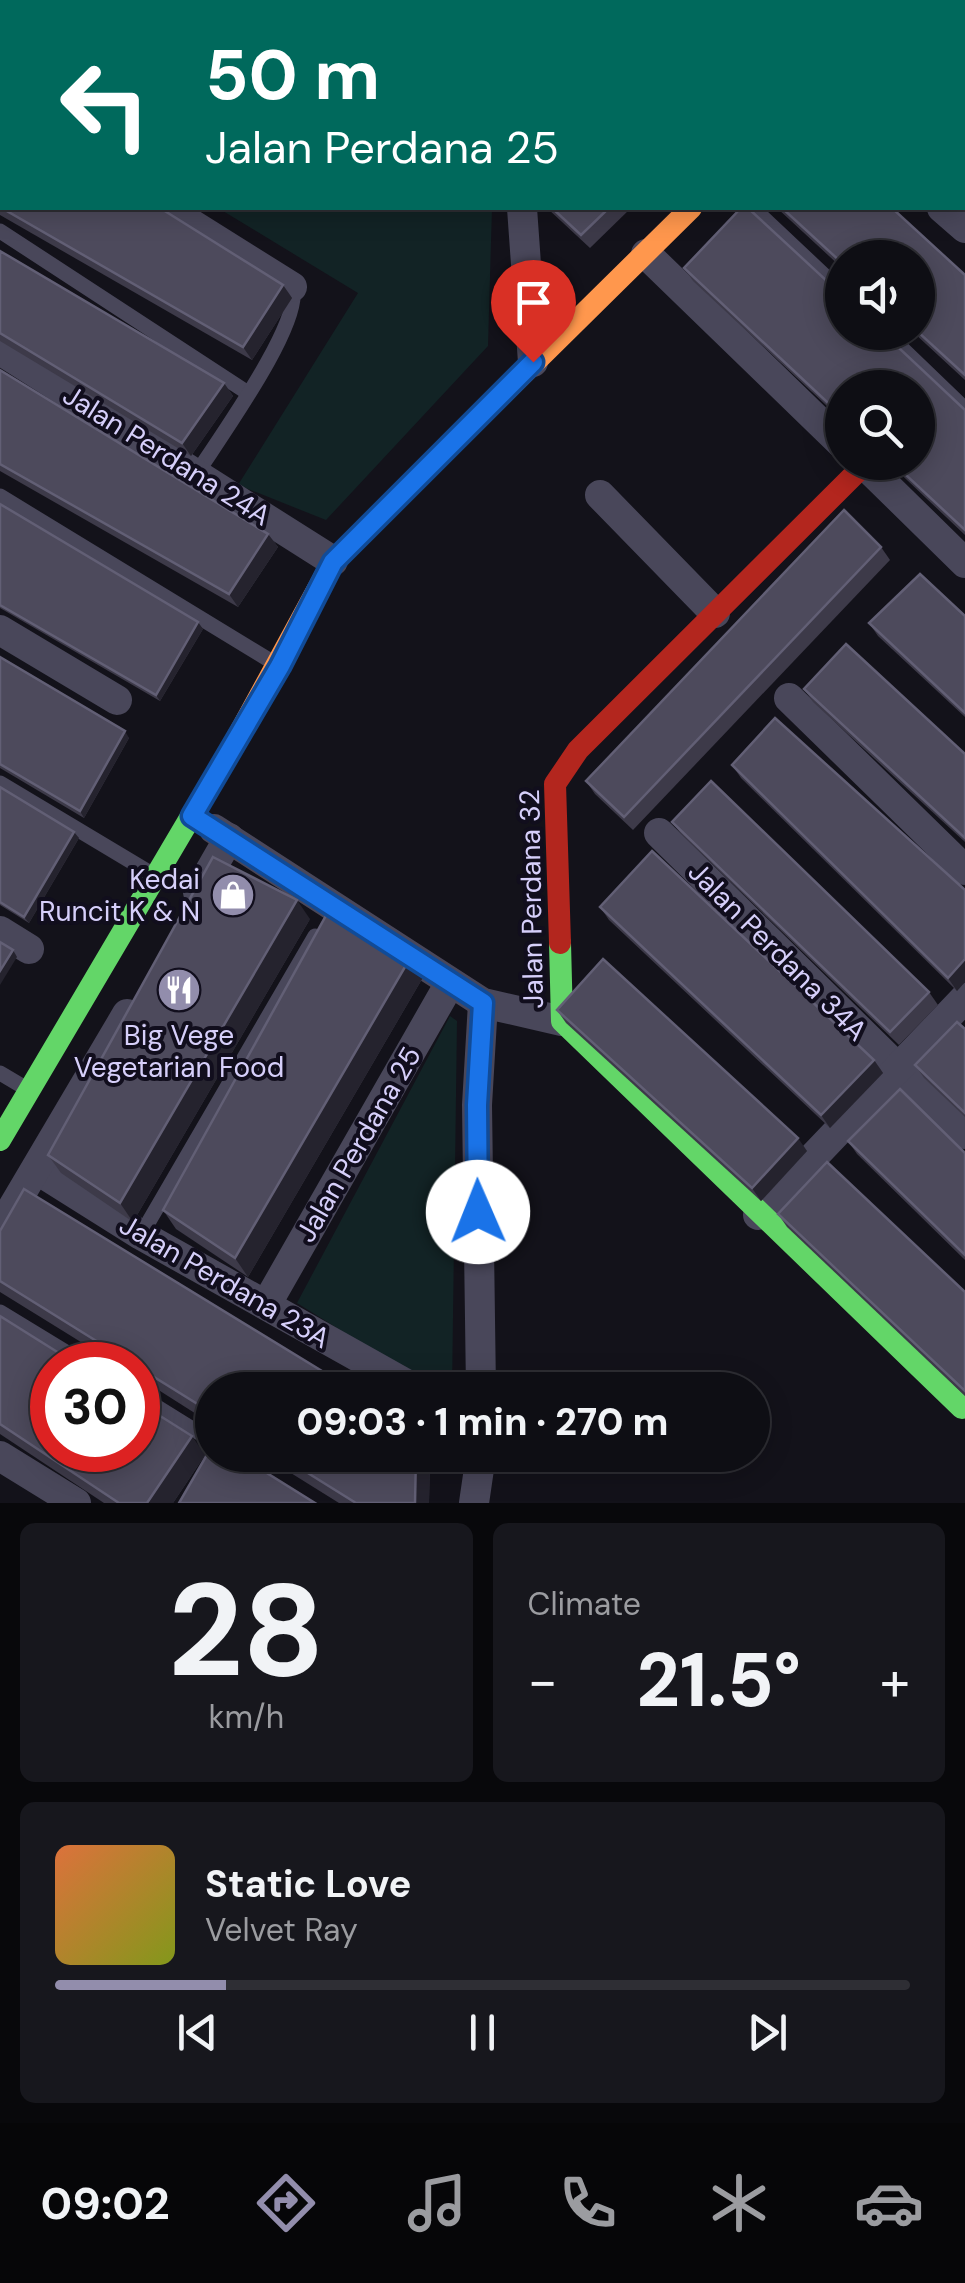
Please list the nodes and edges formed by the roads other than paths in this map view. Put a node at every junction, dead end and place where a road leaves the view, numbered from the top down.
1 (169, 210) edge
2 (522, 210) edge
3 (689, 210) edge
4 (755, 210) edge
5 (944, 210) edge
6 (965, 228) edge
7 (0, 231) edge
8 (646, 254) junction
9 (825, 276) edge
10 (292, 287) joint
11 (0, 350) edge
12 (904, 350) edge
13 (533, 362) junction
14 (248, 393) junction
15 (965, 409) edge
16 (825, 427) edge
17 (197, 473) junction
18 (835, 480) edge
19 (880, 480) edge
20 (600, 495) dead end
21 (0, 496) edge
22 (333, 562) junction
23 (965, 562) edge
24 (715, 613) junction
25 (0, 630) edge
26 (280, 666) junction
27 (789, 698) dead end
28 (117, 700) dead end
29 (0, 783) edge
30 (192, 816) junction
31 (659, 833) dead end
32 (229, 838) junction
33 (965, 870) edge
34 (156, 876) junction
35 (334, 905) junction
36 (181, 921) edge
37 (0, 931) edge
38 (29, 949) dead end
39 (450, 983) junction
40 (142, 987) edge
41 (965, 998) edge
42 (483, 1003) junction
43 (562, 1021) junction
44 (898, 1069) junction
45 (0, 1073) edge
46 (30, 1090) junction
47 (965, 1134) edge
48 (0, 1140) edge
49 (36, 1169) junction
50 (758, 1215) junction
51 (0, 1229) edge
52 (141, 1234) junction
53 (266, 1305) junction
54 (0, 1312) edge
55 (49, 1342) edge
56 (384, 1372) edge
57 (480, 1372) edge
58 (160, 1409) edge
59 (964, 1409) edge
60 (195, 1431) edge
61 (0, 1456) edge
62 (479, 1472) edge
63 (76, 1503) edge
64 (474, 1503) edge

1 - 10 street
2 - 13 street
3 - 8 street
4 - 9 lane
5 - 6 street
7 - 14 lane
8 - 13 street
8 - 16 street
10 - 14 lane
11 - 17 street, Jalan Perdana 24A
12 - 15 lane
13 - 22 street
14 - 17 lane
17 - 22 street, Jalan Perdana 24A
18 - 24 street, Jalan Perdana 32
19 - 23 street
20 - 24 street
21 - 26 lane
22 - 26 street
24 - 43 street, Jalan Perdana 32
25 - 28 street
26 - 30 street
27 - 33 street
29 - 34 lane
30 - 32 street
30 - 34 street
31 - 44 street, Jalan Perdana 34A
32 - 35 street
32 - 36 street
34 - 46 street
35 - 39 street
35 - 52 lane
37 - 38 street
39 - 42 street
39 - 53 street, Jalan Perdana 25
40 - 49 street
41 - 44 street
42 - 43 street
42 - 57 street
43 - 50 street, Jalan Perdana 32
44 - 47 street, Jalan Perdana 34A
44 - 50 street
45 - 46 lane
46 - 48 street
49 - 51 street
49 - 52 street, Jalan Perdana 23A
50 - 59 street, Jalan Perdana 32
52 - 53 street, Jalan Perdana 23A
53 - 56 street, Jalan Perdana 23A
54 - 55 lane
58 - 60 lane
61 - 63 street
62 - 64 street

